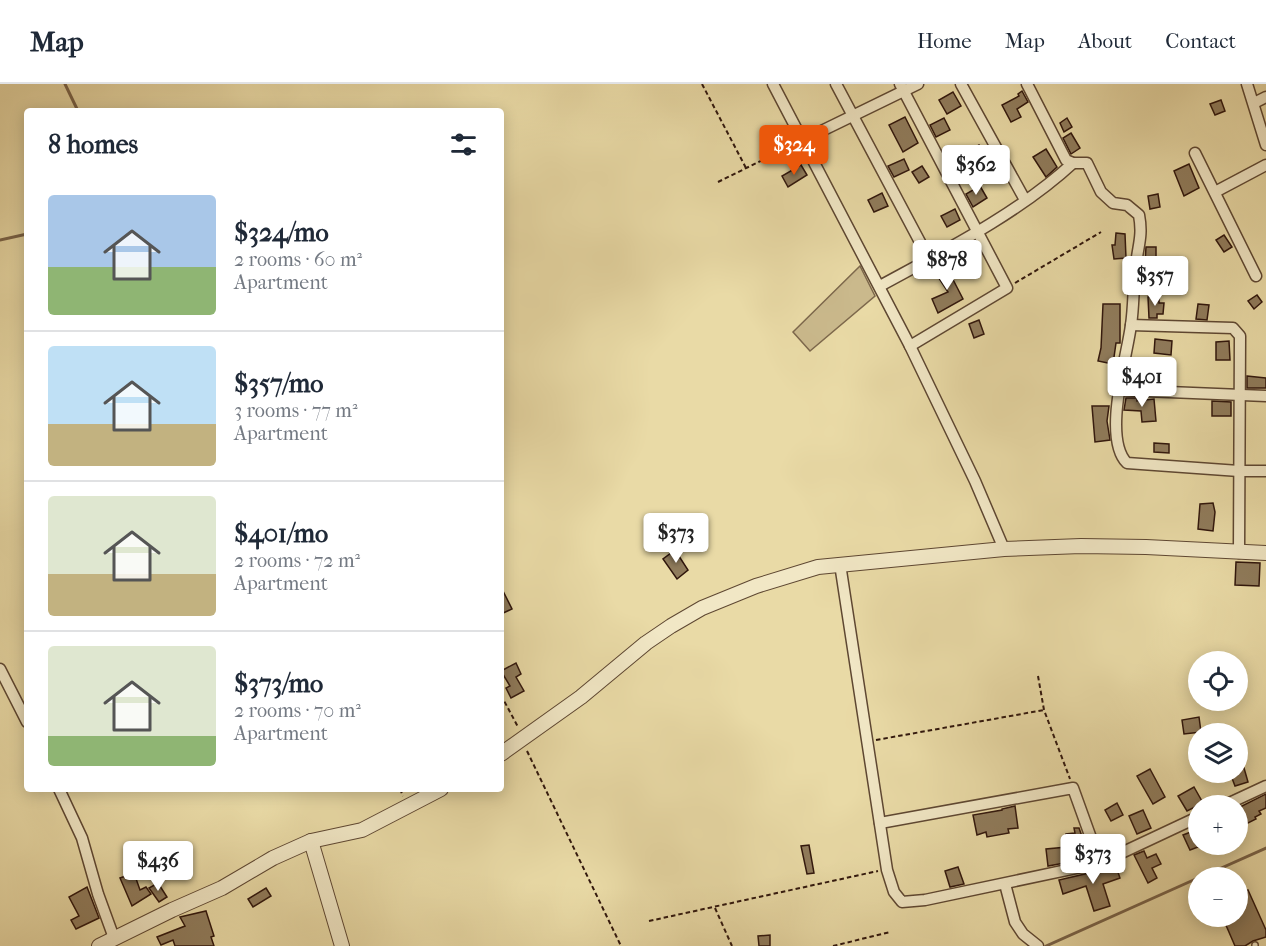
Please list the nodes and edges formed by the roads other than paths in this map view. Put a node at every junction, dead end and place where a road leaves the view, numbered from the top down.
1 (773, 84) edge
2 (836, 84) edge
3 (918, 84) edge
4 (961, 84) edge
5 (1027, 84) edge
6 (1247, 84) edge
7 (902, 87) edge
8 (1266, 97) edge
9 (1254, 103) junction
10 (852, 116) junction
11 (803, 140) junction
12 (1266, 145) edge
13 (1196, 153) dead end
14 (1073, 163) junction
15 (1266, 165) edge
16 (1215, 192) junction
17 (1024, 200) junction
18 (978, 232) junction
19 (928, 259) junction
20 (1256, 276) dead end
21 (880, 286) junction
22 (1131, 325) junction
23 (910, 346) junction
24 (1120, 390) junction
25 (1240, 395) junction
26 (1266, 396) edge
27 (1239, 471) junction
28 (1266, 471) edge
29 (1004, 549) junction
30 (1239, 553) junction
31 (1266, 554) edge
32 (840, 564) junction
33 (0, 669) edge
34 (24, 717) edge
35 (504, 752) edge
36 (1266, 786) edge
37 (60, 792) edge
38 (435, 792) edge
39 (1247, 795) edge
40 (1188, 822) edge
41 (880, 823) junction
42 (311, 841) junction
43 (1100, 863) junction
44 (1005, 884) junction
45 (114, 938) junction
46 (99, 946) edge
47 (342, 946) edge
48 (1037, 946) edge

1 - 11 street
2 - 10 street
3 - 7 street
4 - 17 street
5 - 14 street
6 - 9 street
7 - 10 street
7 - 18 street
8 - 9 street
9 - 12 street
10 - 11 street
10 - 19 street
11 - 21 street
13 - 16 street
14 - 17 street
14 - 22 street
15 - 16 street
16 - 20 street
17 - 18 street
18 - 19 street
18 - 23 street
19 - 21 street
21 - 23 street
22 - 24 street
22 - 25 street
23 - 29 street
24 - 25 street
24 - 27 street
25 - 26 street
25 - 27 street
27 - 28 street
27 - 30 street
29 - 30 street
29 - 32 street
30 - 31 street
32 - 35 street
32 - 41 street
33 - 34 street
36 - 39 street
37 - 45 street
38 - 42 street
40 - 43 street
41 - 43 street
41 - 44 street
42 - 45 street
42 - 47 street
43 - 44 street
44 - 48 street
45 - 46 street

